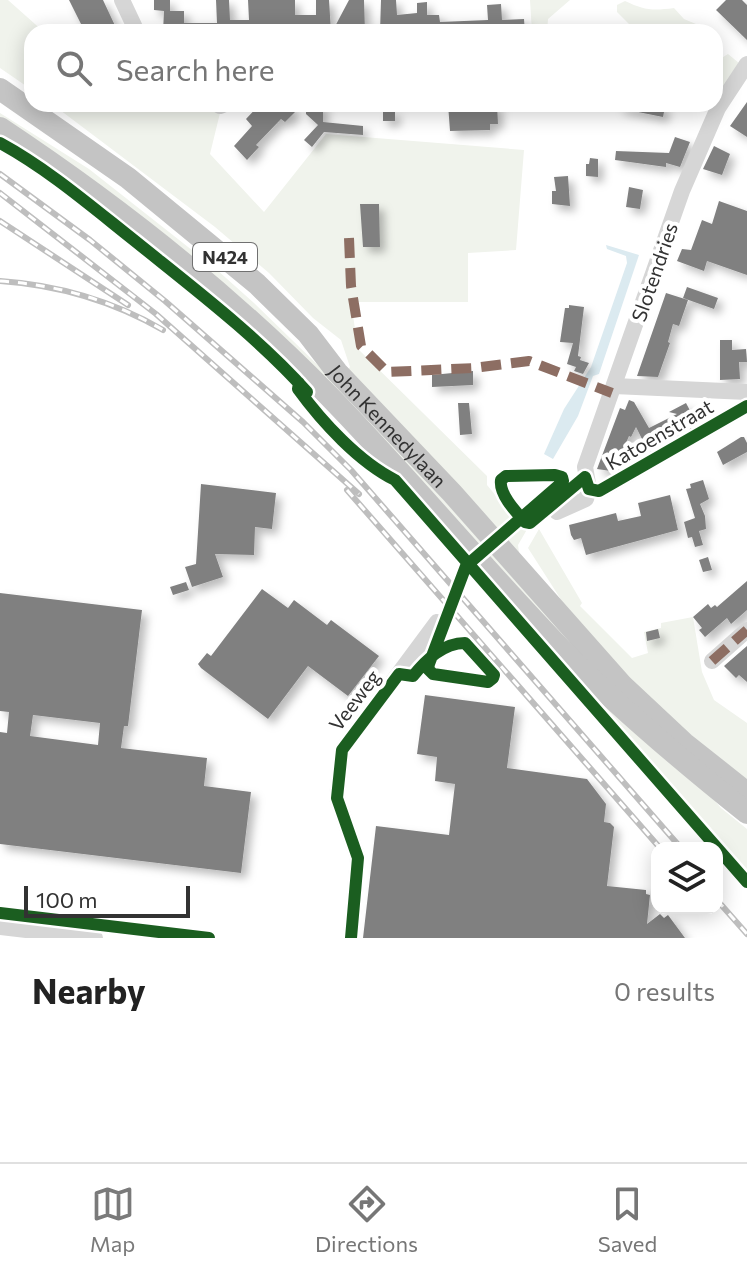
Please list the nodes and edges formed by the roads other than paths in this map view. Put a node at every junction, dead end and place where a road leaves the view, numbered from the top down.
1 (122, 0) edge
2 (135, 0) edge
3 (133, 24) edge
4 (134, 24) edge
5 (747, 64) edge
6 (0, 89) edge
7 (723, 96) edge
8 (24, 106) edge
9 (33, 112) edge
10 (713, 112) edge
11 (0, 128) edge
12 (614, 386) junction
13 (747, 392) edge
14 (747, 406) edge
15 (589, 489) junction
16 (557, 512) dead end
17 (437, 622) dead end
18 (747, 630) edge
19 (712, 661) dead end
20 (747, 793) edge
21 (747, 813) edge
22 (0, 927) edge
23 (95, 938) edge
24 (351, 938) edge

1 - 3 street
2 - 4 street
5 - 7 street, Slotendries
6 - 8 highway, John Kennedylaan / N424
9 - 20 highway, John Kennedylaan / N424
10 - 12 street, Slotendries
11 - 21 highway, John Kennedylaan / N424
12 - 13 street, Katoenstraat
12 - 15 street, Slotendries
14 - 15 street, Katoenstraat
15 - 16 street, Katoenstraat
17 - 24 street, Veeweg
18 - 19 street
22 - 23 street

